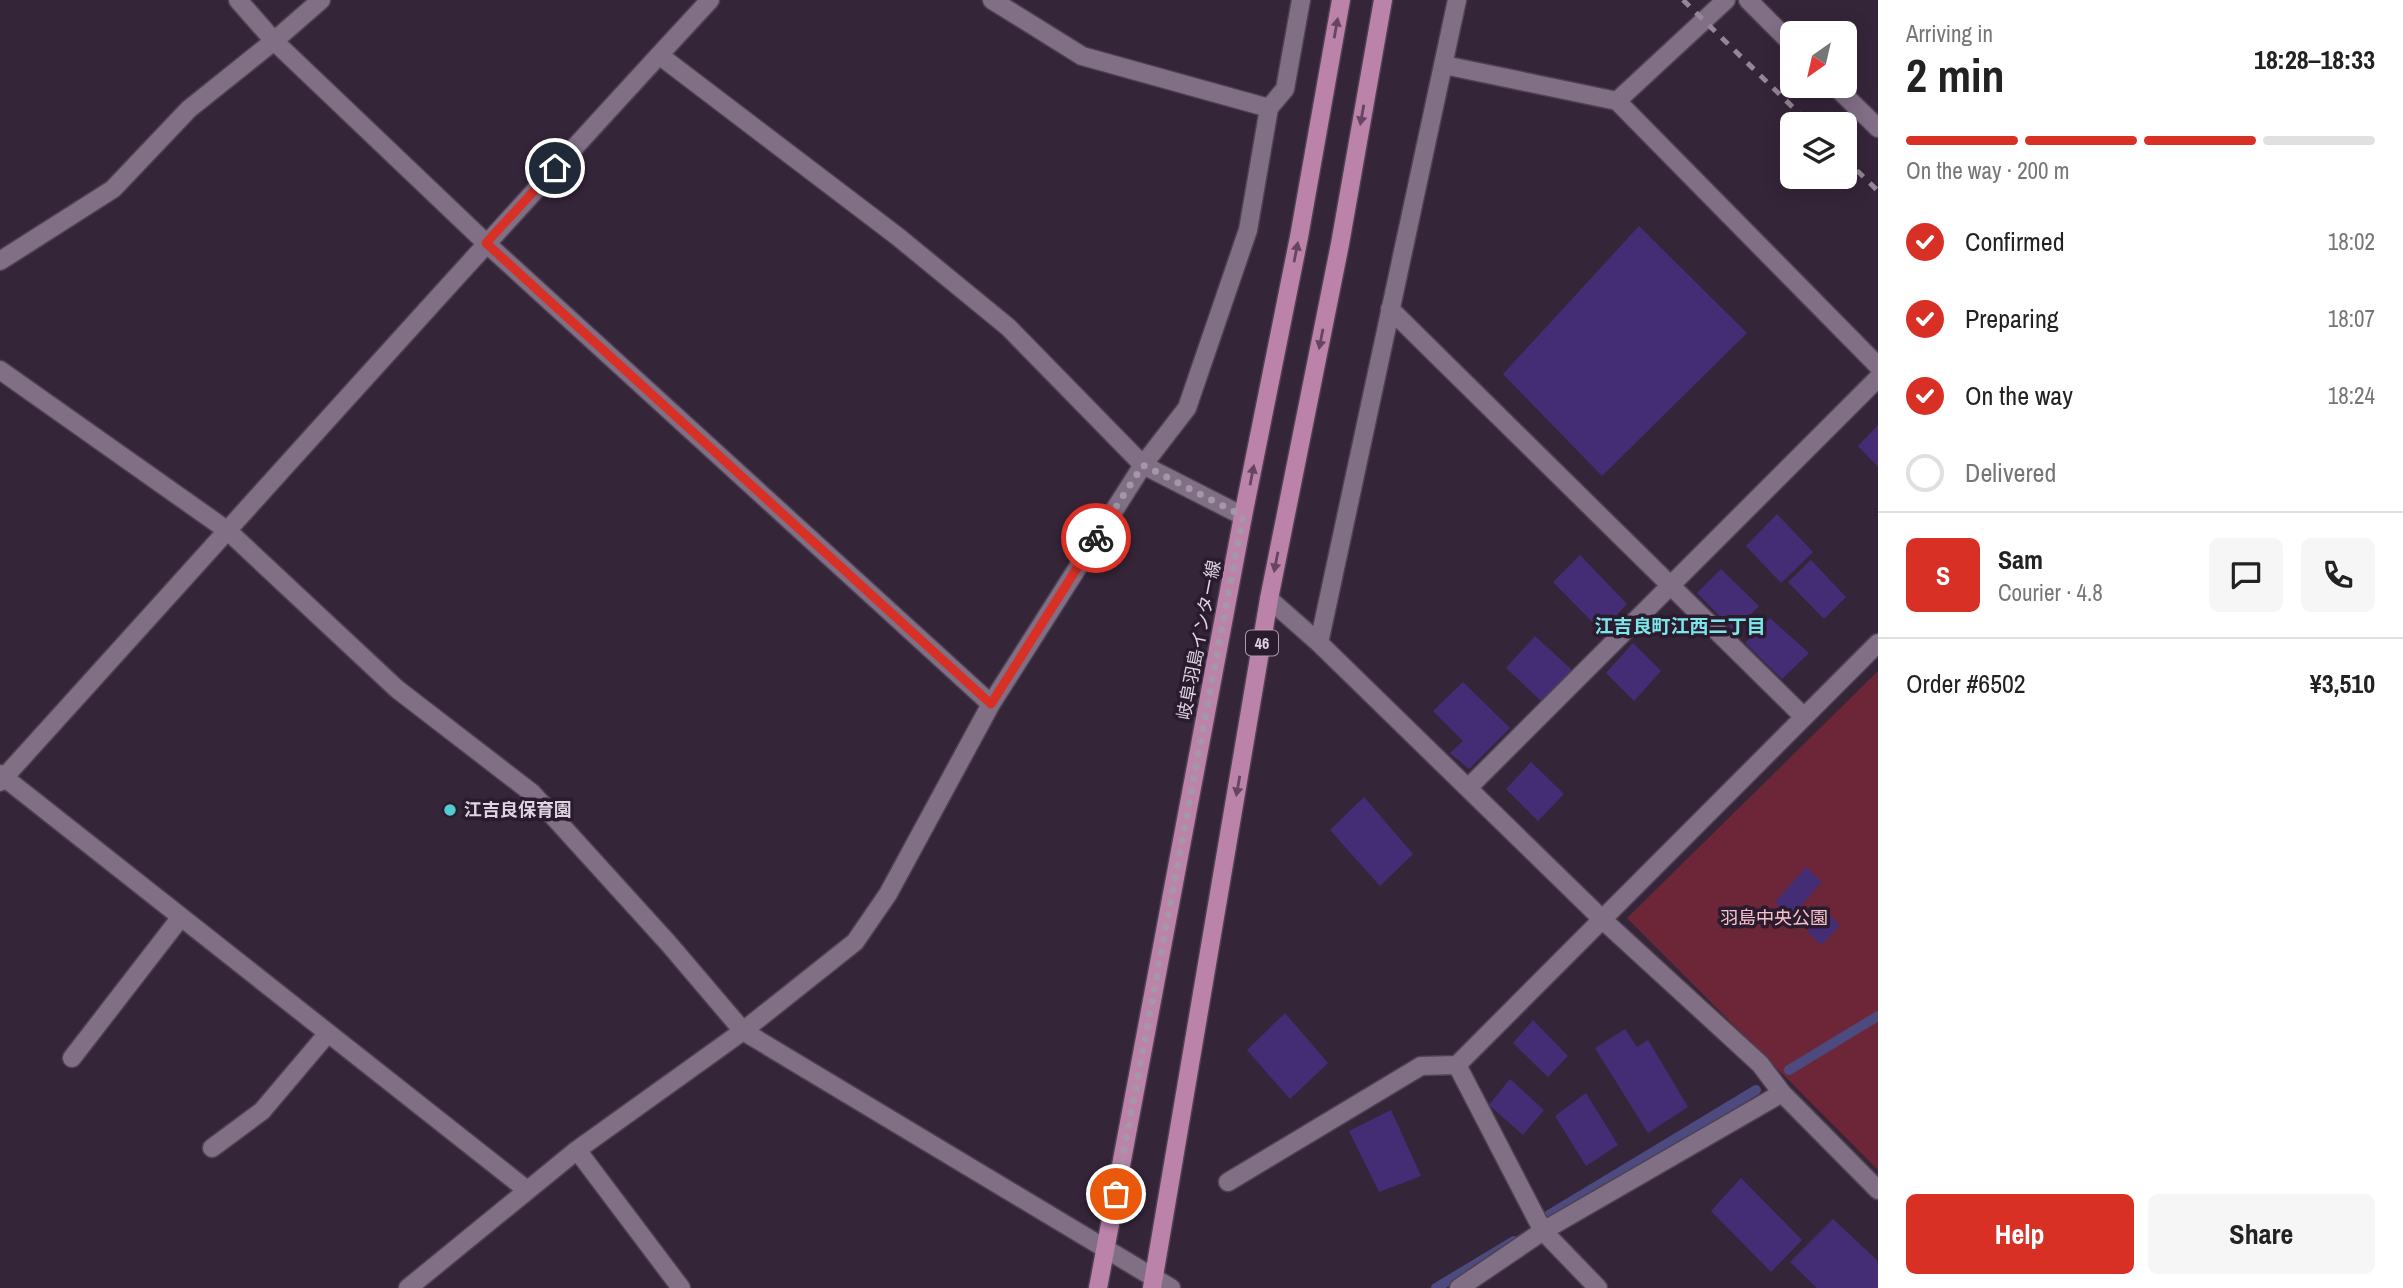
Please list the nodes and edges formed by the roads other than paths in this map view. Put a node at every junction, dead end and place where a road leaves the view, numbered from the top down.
1 (238, 0) edge
2 (321, 0) edge
3 (710, 0) edge
4 (992, 0) edge
5 (1301, 0) edge
6 (1341, 0) edge
7 (1383, 0) edge
8 (1457, 0) edge
9 (1726, 0) edge
10 (1748, 0) edge
11 (1780, 32) edge
12 (274, 41) junction
13 (659, 55) junction
14 (1444, 65) junction
15 (1847, 98) edge
16 (1617, 101) junction
17 (1269, 108) junction
18 (1878, 128) edge
19 (486, 243) junction
20 (0, 261) edge
21 (1390, 309) junction
22 (1878, 366) edge
23 (0, 370) edge
24 (1878, 378) edge
25 (1143, 465) junction
26 (1243, 516) junction
27 (228, 531) junction
28 (1670, 586) junction
29 (1269, 599) junction
30 (1319, 643) junction
31 (1878, 643) edge
32 (991, 704) junction
33 (1804, 717) junction
34 (1, 778) edge
35 (1468, 788) junction
36 (181, 918) junction
37 (1603, 920) junction
38 (743, 1031) junction
39 (328, 1032) junction
40 (72, 1058) dead end
41 (1457, 1065) junction
42 (1782, 1093) junction
43 (212, 1148) dead end
44 (577, 1150) junction
45 (1228, 1182) dead end
46 (527, 1190) junction
47 (1878, 1190) edge
48 (1543, 1231) junction
49 (1106, 1248) junction
50 (1154, 1283) edge
51 (413, 1287) edge
52 (681, 1288) edge
53 (1098, 1288) edge
54 (1171, 1288) edge
55 (1459, 1288) edge
56 (1598, 1288) edge

1 - 12 street
2 - 12 street
3 - 13 street
4 - 17 street
5 - 17 street
26 -> 6 main road, 岐阜羽島インター線 / 46
7 -> 29 main road, 46
8 - 14 street
9 - 16 street
10 - 11 street
12 - 19 street
12 - 20 street
13 - 19 street
13 - 25 street
14 - 16 street
14 - 21 street
15 - 18 street
16 - 22 street
17 - 25 street
19 - 27 street
19 - 32 street
21 - 28 street
21 - 30 street
23 - 27 street
24 - 28 street
25 - 26 street
25 - 32 street
26 - 49 main road, 岐阜羽島インター線 / 46
27 - 34 street
27 - 38 street
28 - 33 street
28 - 35 street
29 - 30 street
29 -> 50 main road, 46
30 - 35 street
31 - 33 street
32 - 38 street
33 - 37 street
34 - 36 street
35 - 37 street
36 - 39 street
36 - 40 street
37 - 41 street
37 - 42 street
38 - 44 street
38 - 49 street
39 - 43 street
39 - 46 street
41 - 45 street
41 - 48 street
42 - 47 street
42 - 48 street
44 - 46 street
44 - 52 street
46 - 51 street
48 - 55 street
48 - 56 street
49 - 50 street
49 - 53 main road, 岐阜羽島インター線 / 46
50 - 54 street

